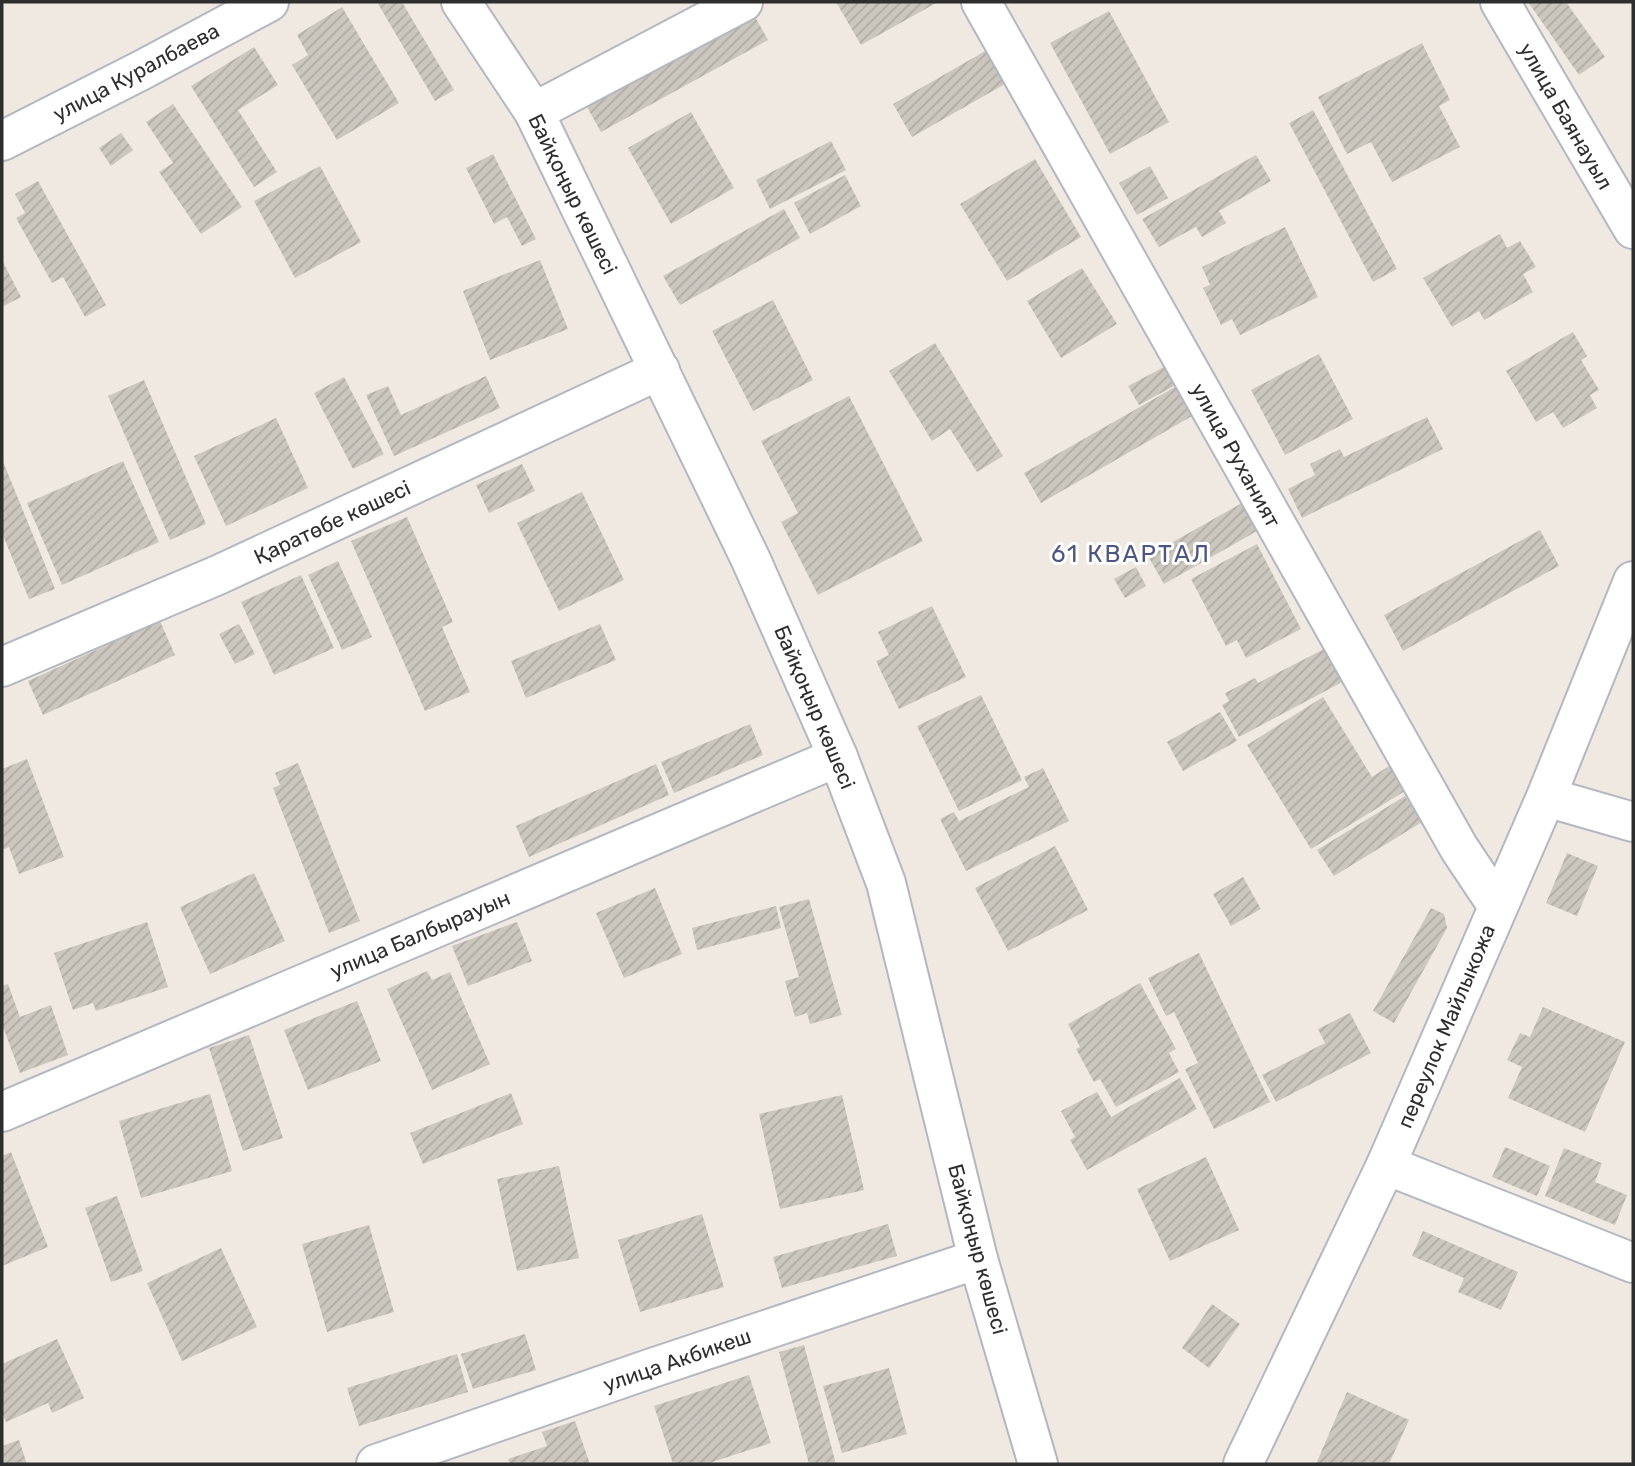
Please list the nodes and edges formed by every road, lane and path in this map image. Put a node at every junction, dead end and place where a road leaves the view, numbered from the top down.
1 (269, 2) edge
2 (461, 2) edge
3 (744, 2) edge
4 (981, 2) edge
5 (1500, 2) edge
6 (534, 112) junction
7 (2, 141) edge
8 (1633, 229) edge
9 (660, 370) junction
10 (1633, 581) edge
11 (2, 667) edge
12 (838, 757) junction
13 (1546, 797) junction
14 (1633, 822) edge
15 (1497, 905) junction
16 (2, 1112) edge
17 (1386, 1166) junction
18 (978, 1259) junction
19 (1633, 1263) edge
20 (376, 1464) edge
21 (1038, 1464) edge
22 (1243, 1464) edge

1 - 7 street, улица Куралбаева
2 - 6 street, Байқоңыр көшесі
3 - 6 street
4 - 15 street, улица Руханият
5 - 8 street, улица Баянауыл
6 - 9 street, Байқоңыр көшесі
9 - 11 street, Қаратөбе көшесі
9 - 12 street, Байқоңыр көшесі
10 - 13 street, переулок Майлыкожа
12 - 16 street, улица Балбырауын
12 - 18 street, Байқоңыр көшесі
13 - 14 street
13 - 15 street, переулок Майлыкожа
15 - 17 street, переулок Майлыкожа
17 - 19 street
17 - 22 street, переулок Майлыкожа
18 - 20 street, улица Акбикеш
18 - 21 street, Байқоңыр көшесі

